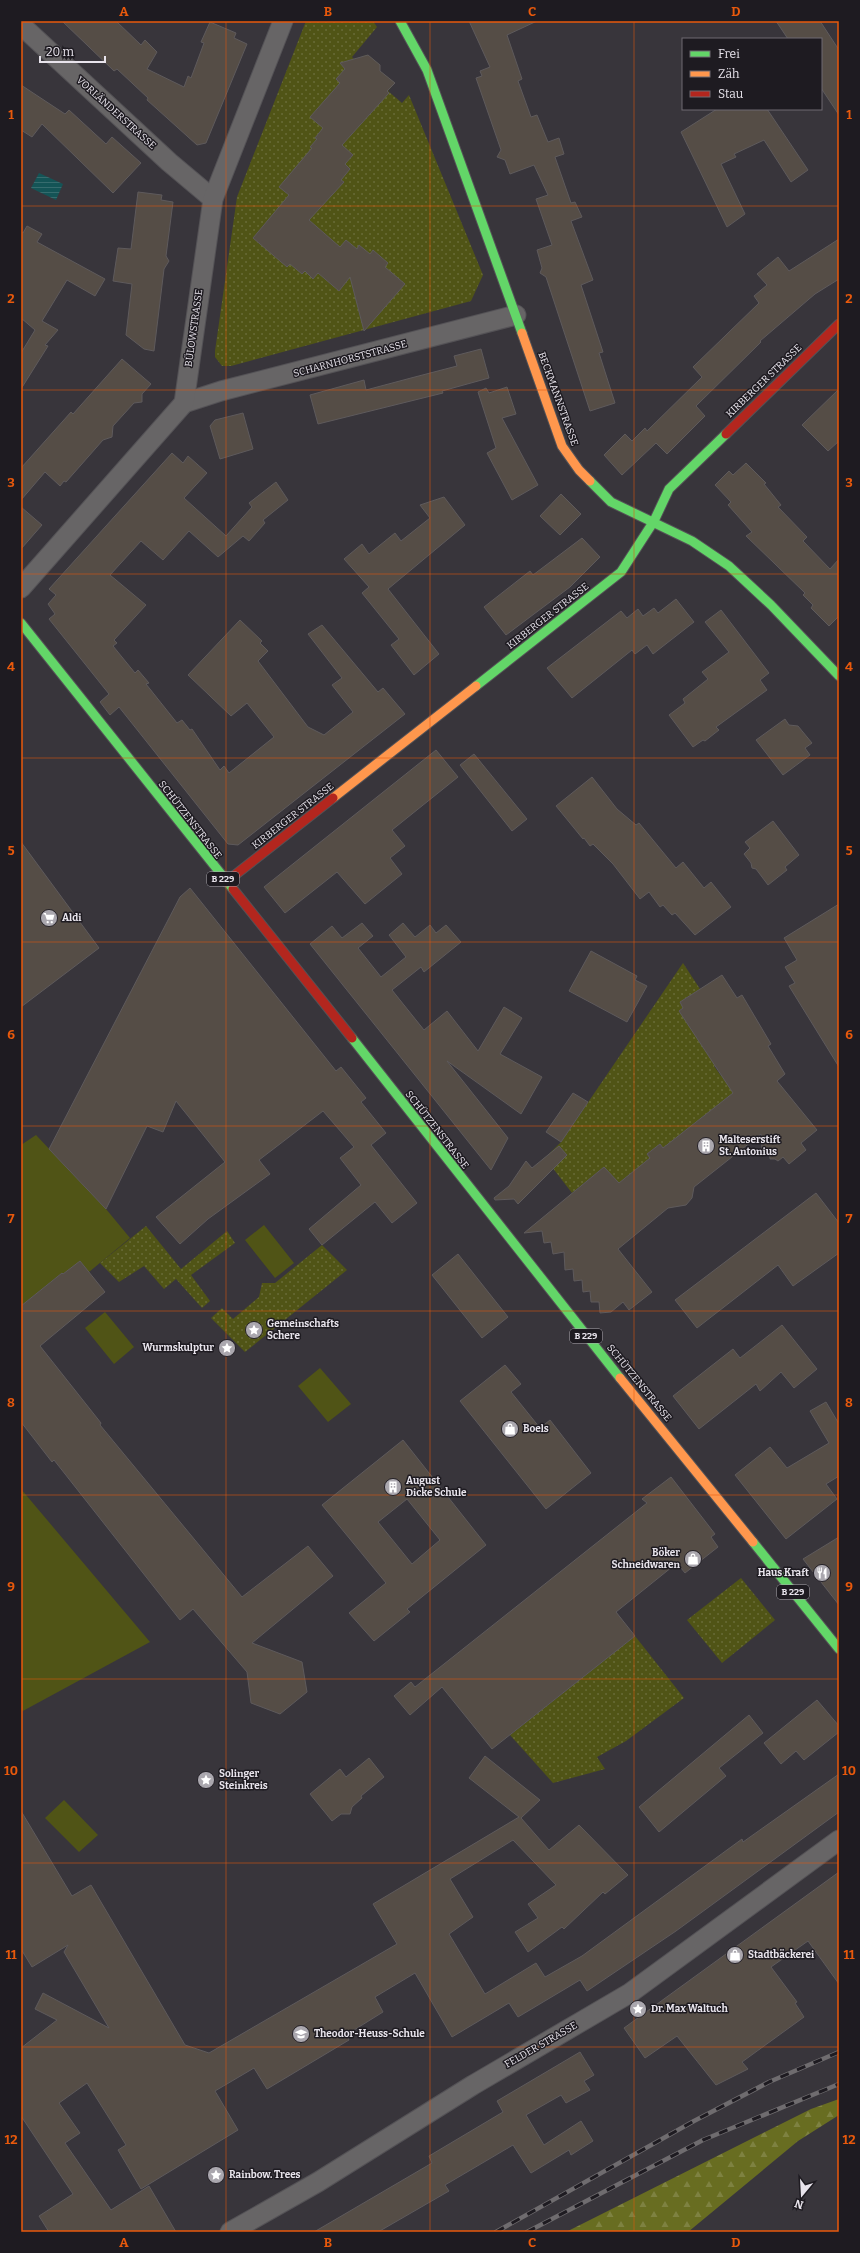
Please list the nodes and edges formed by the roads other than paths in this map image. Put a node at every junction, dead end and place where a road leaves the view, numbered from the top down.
1 (283, 21) edge
2 (400, 21) edge
3 (21, 25) edge
4 (213, 198) junction
5 (516, 314) junction
6 (839, 324) edge
7 (184, 403) junction
8 (654, 521) junction
9 (21, 588) edge
10 (21, 623) edge
11 (839, 676) edge
12 (226, 882) junction
13 (839, 1649) edge
14 (839, 1840) edge
15 (230, 2232) edge

1 - 4 street, BÜLOWSTRASSE
2 - 5 street, BECKMANNSTRASSE
3 - 4 street, VORLÄNDERSTRASSE
4 - 7 street, BÜLOWSTRASSE
5 - 7 street, SCHARNHORSTSTRASSE
5 - 8 street, BECKMANNSTRASSE
6 - 8 street, KIRBERGER STRASSE
7 - 9 street
8 - 11 street, BECKMANNSTRASSE
8 - 12 street, KIRBERGER STRASSE
10 - 12 street, SCHÜTZENSTRASSE / B 229
12 - 13 street, SCHÜTZENSTRASSE / B 229
14 - 15 street, FELDER STRASSE

